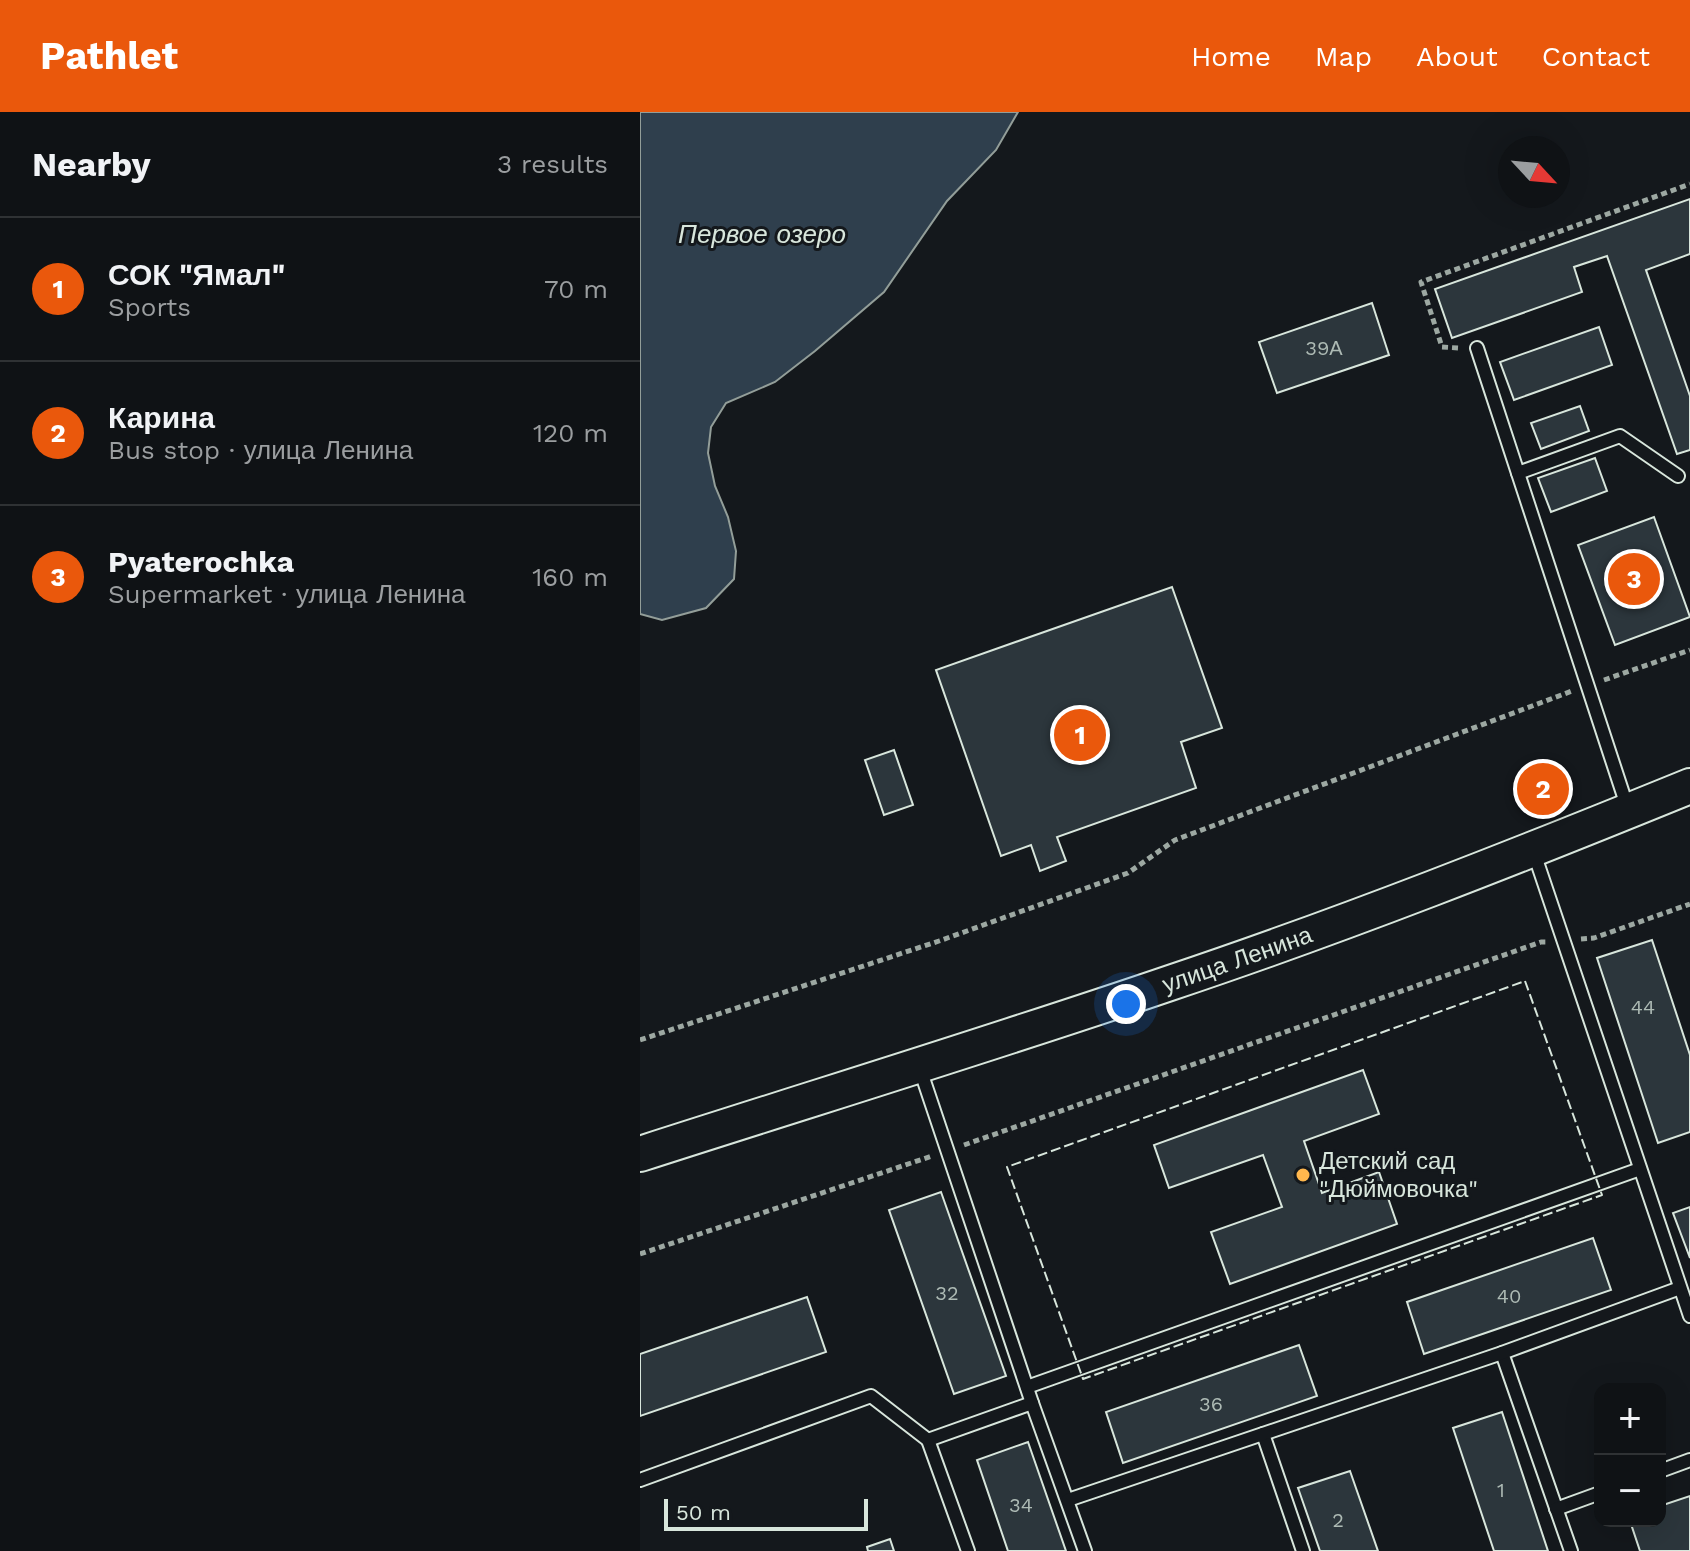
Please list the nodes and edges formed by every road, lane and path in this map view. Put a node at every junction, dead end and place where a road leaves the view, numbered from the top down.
1 (1690, 184) edge
2 (1477, 348) joint
3 (1518, 473) junction
4 (1678, 476) dead end
5 (1690, 650) edge
6 (1588, 686) junction
7 (1690, 786) edge
8 (1629, 811) junction
9 (1533, 850) junction
10 (1690, 904) edge
11 (1563, 941) junction
12 (640, 1040) edge
13 (919, 1066) junction
14 (946, 1151) junction
15 (640, 1154) edge
16 (1640, 1169) junction
17 (640, 1254) edge
18 (1680, 1288) junction
19 (1690, 1316) edge
20 (1502, 1353) junction
21 (1027, 1387) junction
22 (1032, 1403) junction
23 (1263, 1434) junction
24 (928, 1440) junction
25 (1690, 1460) edge
26 (1666, 1469) edge
27 (640, 1480) edge
28 (1594, 1495) edge
29 (1068, 1500) junction
30 (1556, 1509) junction
31 (968, 1551) edge
32 (1085, 1551) edge
33 (1303, 1551) edge
34 (1571, 1551) edge

1 - 2 path
2 - 3 lane
3 - 4 lane
3 - 6 lane
5 - 6 path
6 - 8 lane
6 - 12 path
7 - 8 main road, улица Ленина
8 - 9 main road, улица Ленина
9 - 11 lane
9 - 13 main road, улица Ленина
10 - 11 path
11 - 14 path
11 - 16 lane
13 - 14 lane
13 - 15 main road, улица Ленина
14 - 17 path
14 - 21 lane
16 - 18 lane
16 - 21 lane
18 - 19 lane
18 - 20 lane
20 - 23 lane
20 - 30 lane
21 - 22 lane
22 - 24 lane
22 - 29 lane
23 - 29 lane
23 - 33 lane
24 - 27 lane
24 - 31 lane
25 - 26 lane
28 - 30 lane
29 - 32 lane
30 - 34 lane

